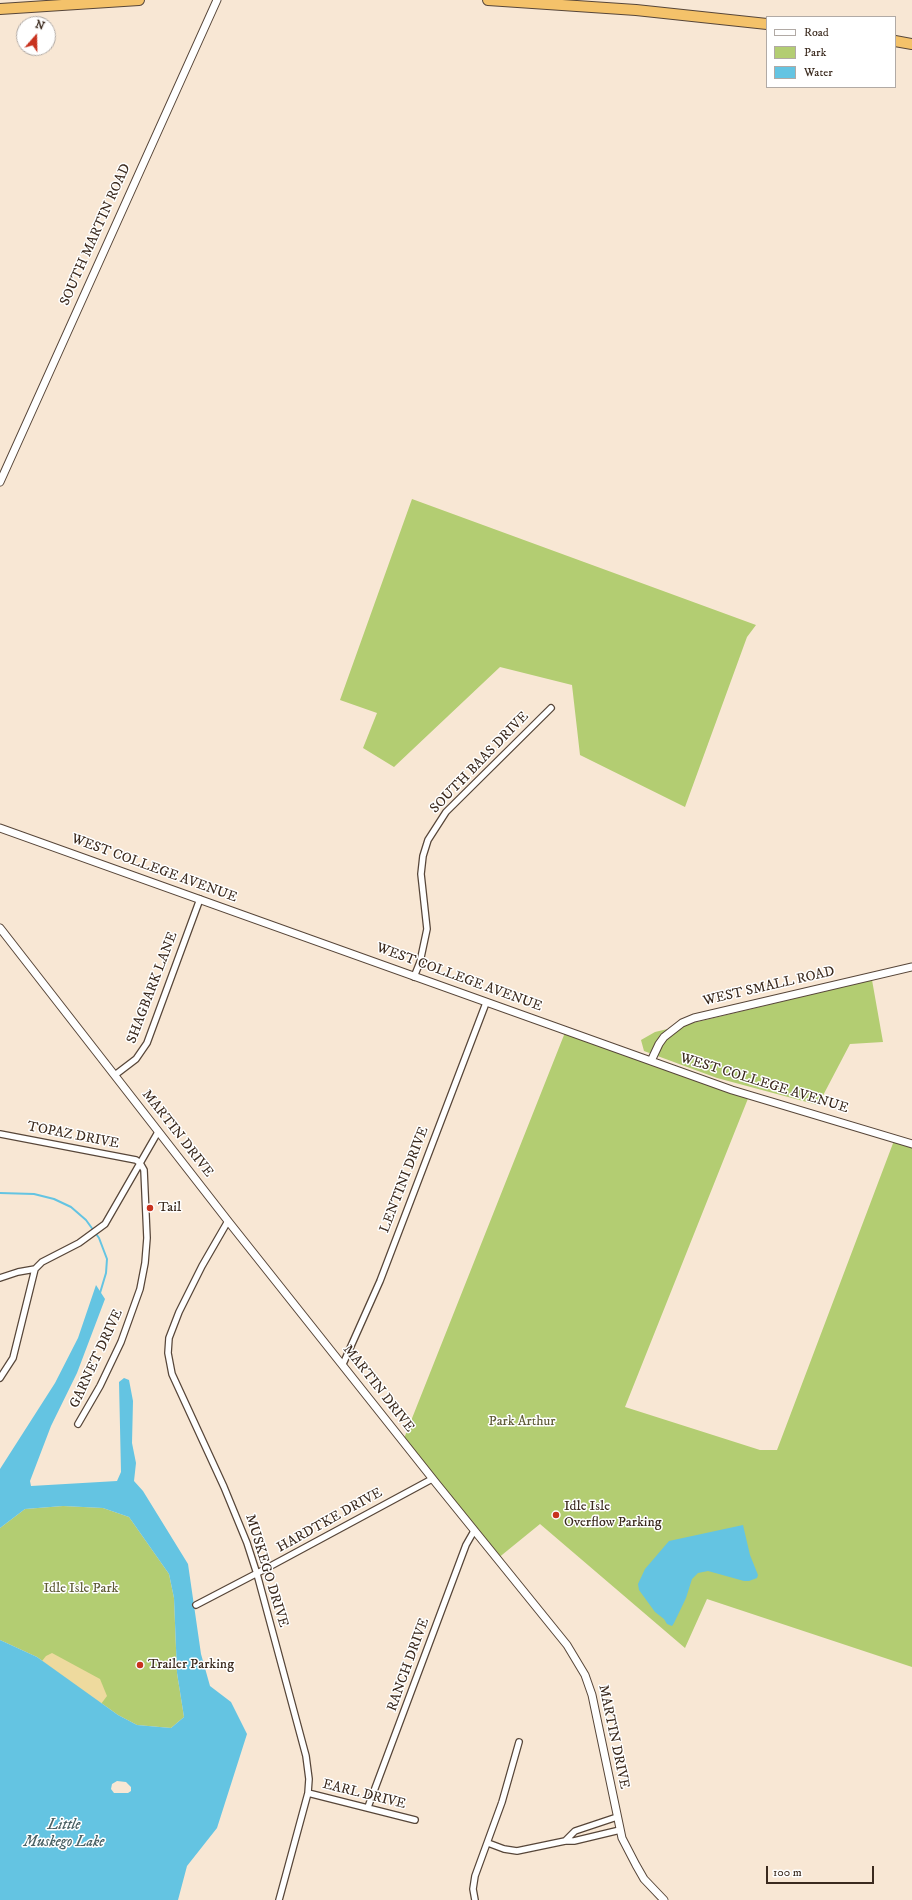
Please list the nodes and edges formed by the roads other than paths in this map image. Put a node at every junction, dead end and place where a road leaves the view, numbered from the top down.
1 (139, 0) edge
2 (217, 0) edge
3 (488, 0) edge
4 (0, 9) edge
5 (766, 24) edge
6 (896, 41) edge
7 (912, 44) edge
8 (0, 482) edge
9 (551, 708) dead end
10 (0, 828) edge
11 (200, 899) junction
12 (0, 928) edge
13 (912, 967) edge
14 (414, 976) junction
15 (486, 1003) junction
16 (651, 1061) junction
17 (115, 1076) junction
18 (158, 1132) junction
19 (0, 1134) edge
20 (912, 1144) edge
21 (140, 1163) junction
22 (228, 1221) junction
23 (35, 1270) junction
24 (0, 1278) edge
25 (343, 1364) junction
26 (0, 1378) edge
27 (78, 1424) dead end
28 (432, 1479) junction
29 (474, 1531) junction
30 (257, 1574) junction
31 (196, 1605) dead end
32 (519, 1742) dead end
33 (308, 1792) junction
34 (368, 1807) junction
35 (616, 1817) junction
36 (415, 1820) dead end
37 (620, 1830) junction
38 (565, 1841) junction
39 (488, 1843) junction
40 (279, 1900) edge
41 (475, 1900) edge
42 (664, 1900) edge

1 - 4 highway
2 - 8 street, SOUTH MARTIN ROAD
3 - 5 highway
6 - 7 highway
9 - 14 street, SOUTH BAAS DRIVE
10 - 11 street, WEST COLLEGE AVENUE
11 - 14 street, WEST COLLEGE AVENUE
11 - 17 street, SHAGBARK LANE
12 - 17 street, MARTIN DRIVE
13 - 16 street, WEST SMALL ROAD
14 - 15 street, WEST COLLEGE AVENUE
15 - 16 street, WEST COLLEGE AVENUE
15 - 25 street, LENTINI DRIVE
16 - 20 street, WEST COLLEGE AVENUE
17 - 18 street, MARTIN DRIVE
18 - 21 street
18 - 22 street, MARTIN DRIVE
19 - 21 street, TOPAZ DRIVE
21 - 23 street
21 - 27 street, GARNET DRIVE
22 - 25 street, MARTIN DRIVE
22 - 30 street, MUSKEGO DRIVE
23 - 24 street
23 - 26 street
25 - 28 street, MARTIN DRIVE
28 - 29 street, MARTIN DRIVE
28 - 30 street, HARDTKE DRIVE
29 - 34 street, RANCH DRIVE
29 - 35 street, MARTIN DRIVE
30 - 31 street, HARDTKE DRIVE
30 - 33 street, MUSKEGO DRIVE
32 - 39 street
33 - 34 street, EARL DRIVE
33 - 40 street, MUSKEGO DRIVE
34 - 36 street, EARL DRIVE
35 - 37 street, MARTIN DRIVE
35 - 38 street
37 - 38 street
37 - 42 street, MARTIN DRIVE
38 - 39 street
39 - 41 street

